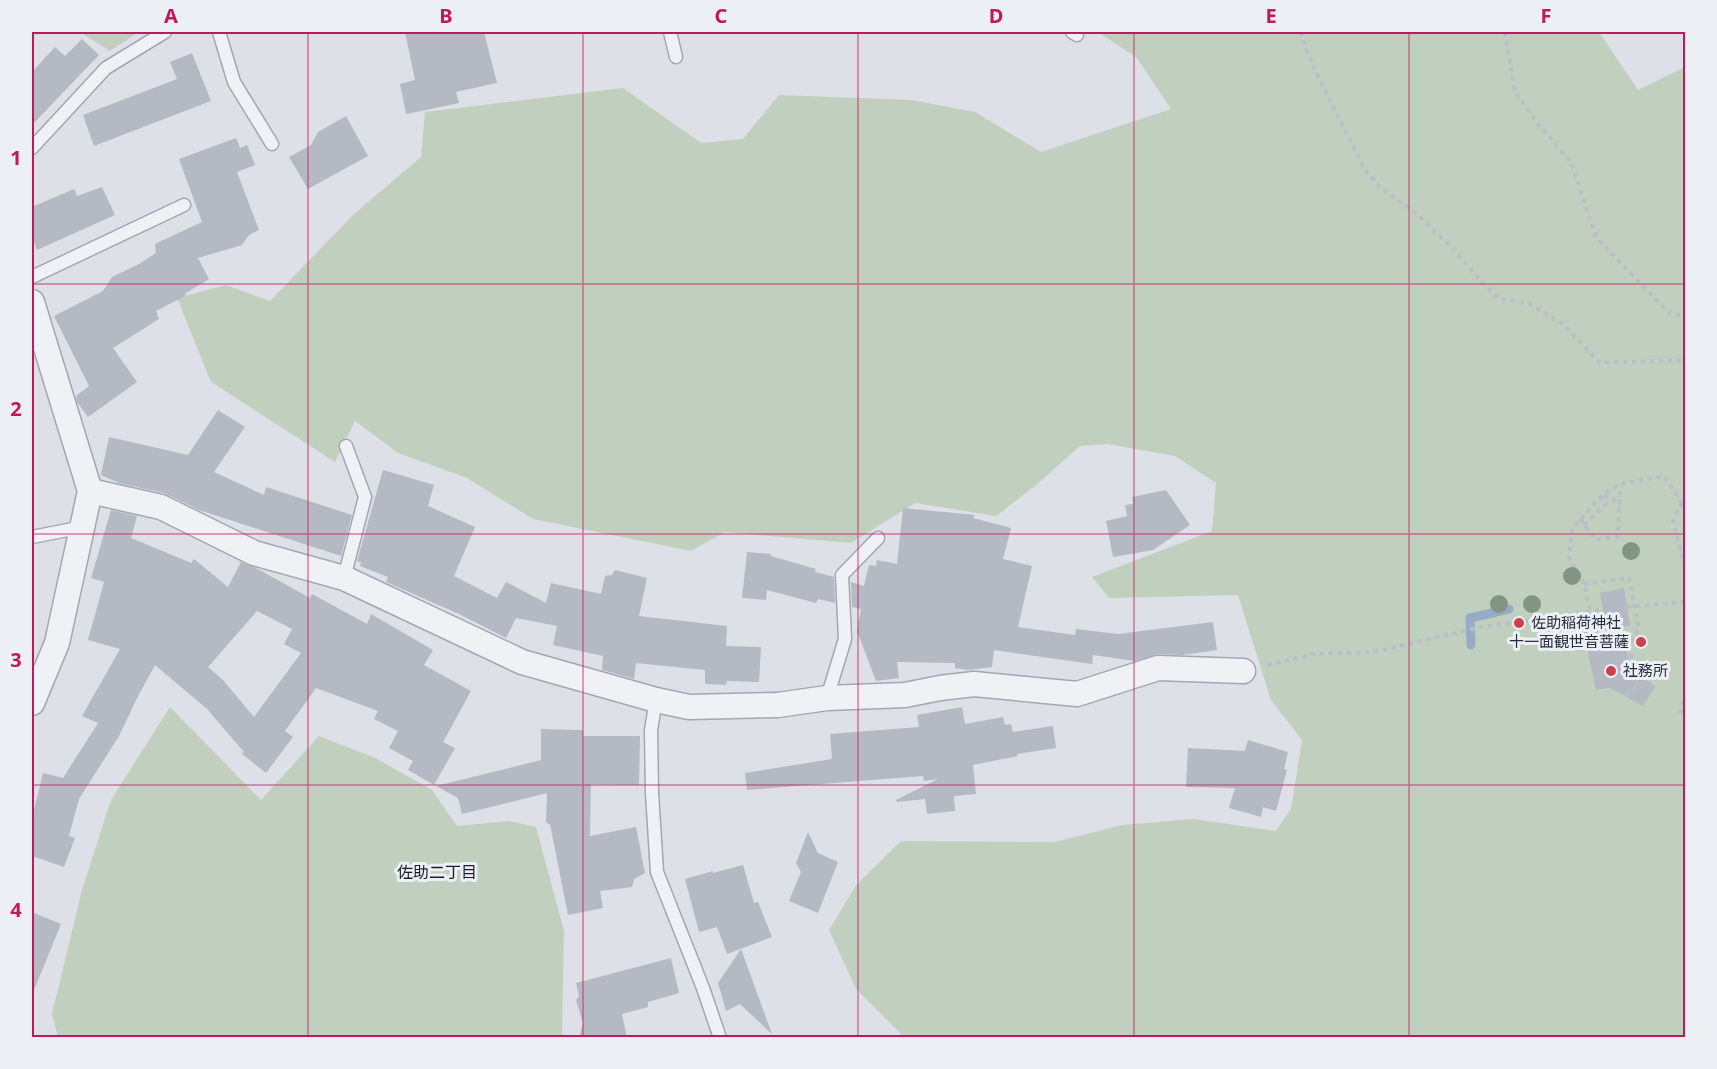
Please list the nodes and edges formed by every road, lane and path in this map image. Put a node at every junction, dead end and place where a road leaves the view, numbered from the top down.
1 (165, 32) edge
2 (219, 32) edge
3 (670, 32) edge
4 (1300, 32) edge
5 (1505, 32) edge
6 (676, 57) dead end
7 (272, 144) dead end
8 (32, 148) edge
9 (184, 205) dead end
10 (32, 277) edge
11 (32, 303) edge
12 (1686, 317) edge
13 (1686, 360) edge
14 (346, 446) dead end
15 (90, 491) junction
16 (1620, 491) dead end
17 (1602, 496) junction
18 (1684, 502) edge
19 (1620, 507) junction
20 (1580, 519) junction
21 (1584, 525) junction
22 (83, 527) junction
23 (32, 537) edge
24 (878, 538) dead end
25 (1686, 571) edge
26 (344, 578) junction
27 (1584, 584) junction
28 (1686, 602) edge
29 (1627, 607) dead end
30 (1635, 607) junction
31 (1603, 610) dead end
32 (1590, 611) junction
33 (1557, 616) junction
34 (1559, 624) dead end
35 (1629, 645) junction
36 (1243, 671) joint
37 (1686, 693) edge
38 (1625, 696) dead end
39 (827, 698) junction
40 (656, 700) junction
41 (32, 703) edge
42 (1680, 714) dead end
43 (720, 1038) edge

1 - 8 lane
2 - 7 lane
3 - 6 lane
4 - 13 path
5 - 12 path
9 - 10 lane
11 - 15 street
14 - 26 lane
15 - 22 street
15 - 26 street
16 - 19 path
17 - 18 path
17 - 19 path
17 - 20 path
17 - 21 path
18 - 25 path
19 - 21 path
20 - 21 path
20 - 27 path
22 - 23 lane
22 - 41 street
24 - 39 lane
26 - 40 street
27 - 30 path
27 - 32 path
28 - 30 path
29 - 30 path
30 - 35 path
31 - 32 path
32 - 33 path
32 - 35 path
33 - 34 path
33 - 36 path
35 - 38 path
36 - 39 street
37 - 42 path
39 - 40 street
40 - 43 lane

